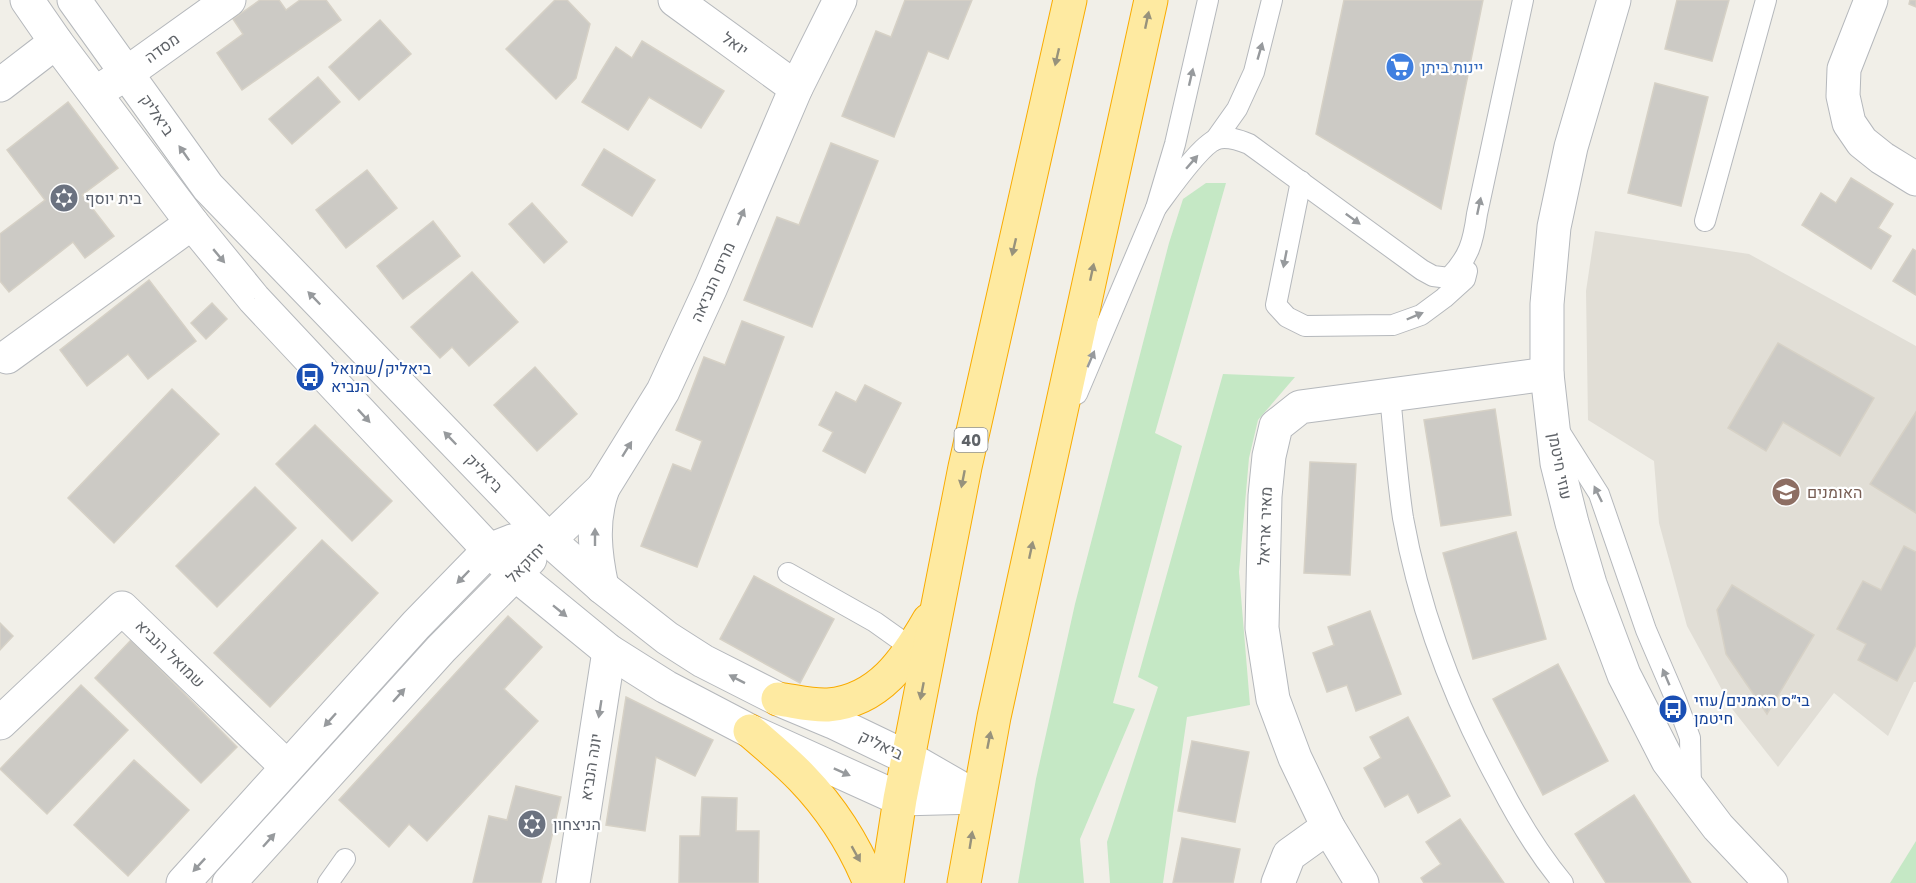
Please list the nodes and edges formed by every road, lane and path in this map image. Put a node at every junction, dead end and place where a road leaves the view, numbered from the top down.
1 (27, 0) edge
2 (74, 0) edge
3 (229, 0) edge
4 (675, 0) edge
5 (840, 0) edge
6 (1070, 0) edge
7 (1151, 0) edge
8 (1208, 0) edge
9 (1272, 0) edge
10 (1523, 0) edge
11 (1614, 0) edge
12 (1766, 0) edge
13 (1870, 0) edge
14 (56, 42) junction
15 (127, 73) junction
16 (0, 85) edge
17 (796, 88) junction
18 (93, 93) junction
19 (1215, 140) junction
20 (1916, 179) edge
21 (1301, 181) junction
22 (1156, 208) junction
23 (1705, 221) dead end
24 (192, 223) junction
25 (1472, 245) junction
26 (7, 357) dead end
27 (1547, 374) junction
28 (1390, 395) junction
29 (1052, 452) junction
30 (603, 488) junction
31 (549, 540) junction
32 (489, 550) junction
33 (788, 573) dead end
34 (515, 574) junction
35 (602, 587) junction
36 (939, 603) junction
37 (913, 649) junction
38 (609, 651) junction
39 (778, 699) junction
40 (0, 723) edge
41 (750, 731) junction
42 (910, 759) junction
43 (287, 767) junction
44 (978, 797) junction
45 (900, 799) junction
46 (1328, 827) junction
47 (345, 859) dead end
48 (183, 883) edge
49 (230, 883) edge
50 (328, 883) edge
51 (573, 883) edge
52 (870, 883) edge
53 (887, 883) edge
54 (964, 883) edge
55 (1278, 883) edge
56 (1362, 883) edge
57 (1563, 883) edge
58 (1771, 883) edge

1 - 14 street
2 - 15 street, ביאליק
3 - 15 street, מסדה
4 - 17 street, יואל
5 - 17 street, מרים הנביאה
6 -> 36 highway, 40
29 -> 7 highway
22 -> 8 lane
19 -> 9 lane
25 -> 10 lane
11 - 27 street, עוזי חיטמן
12 - 23 lane
13 - 20 street
14 - 16 street
14 - 18 street
15 - 18 street, מסדה
31 -> 15 street, ביאליק
30 -> 17 street, מרים הנביאה
18 - 24 street
19 - 21 lane
22 -> 19 lane
21 -> 25 lane
21 -> 25 lane
29 -> 22 lane
24 - 26 street
24 -> 32 street
27 - 28 street, מאיר אריאל
27 - 58 street, עוזי חיטמן
28 - 46 street, מאיר אריאל
28 - 57 lane
44 -> 29 highway
30 - 31 street, מרים הנביאה
35 -> 30 street
31 - 32 street, יחזקאל
31 - 34 street, יחזקאל
31 - 35 street, ביאליק
32 - 34 street
32 -> 43 street, יחזקאל
33 - 37 lane
34 -> 38 street
49 -> 34 street, יחזקאל
39 -> 35 street, ביאליק
36 - 37 highway
36 -> 42 highway, 40
37 - 39 highway
38 - 41 street
38 -> 51 street, יונה הנביא
39 - 42 street, ביאליק
40 - 43 street, שמואל הנביא
41 -> 45 street
41 -> 52 highway
42 - 44 street, ביאליק
42 - 45 highway, 40
43 -> 48 street, יחזקאל
44 - 45 street
54 -> 44 highway
45 - 53 highway, 40
46 - 55 street
46 - 56 street, מאיר אריאל
47 - 50 lane

